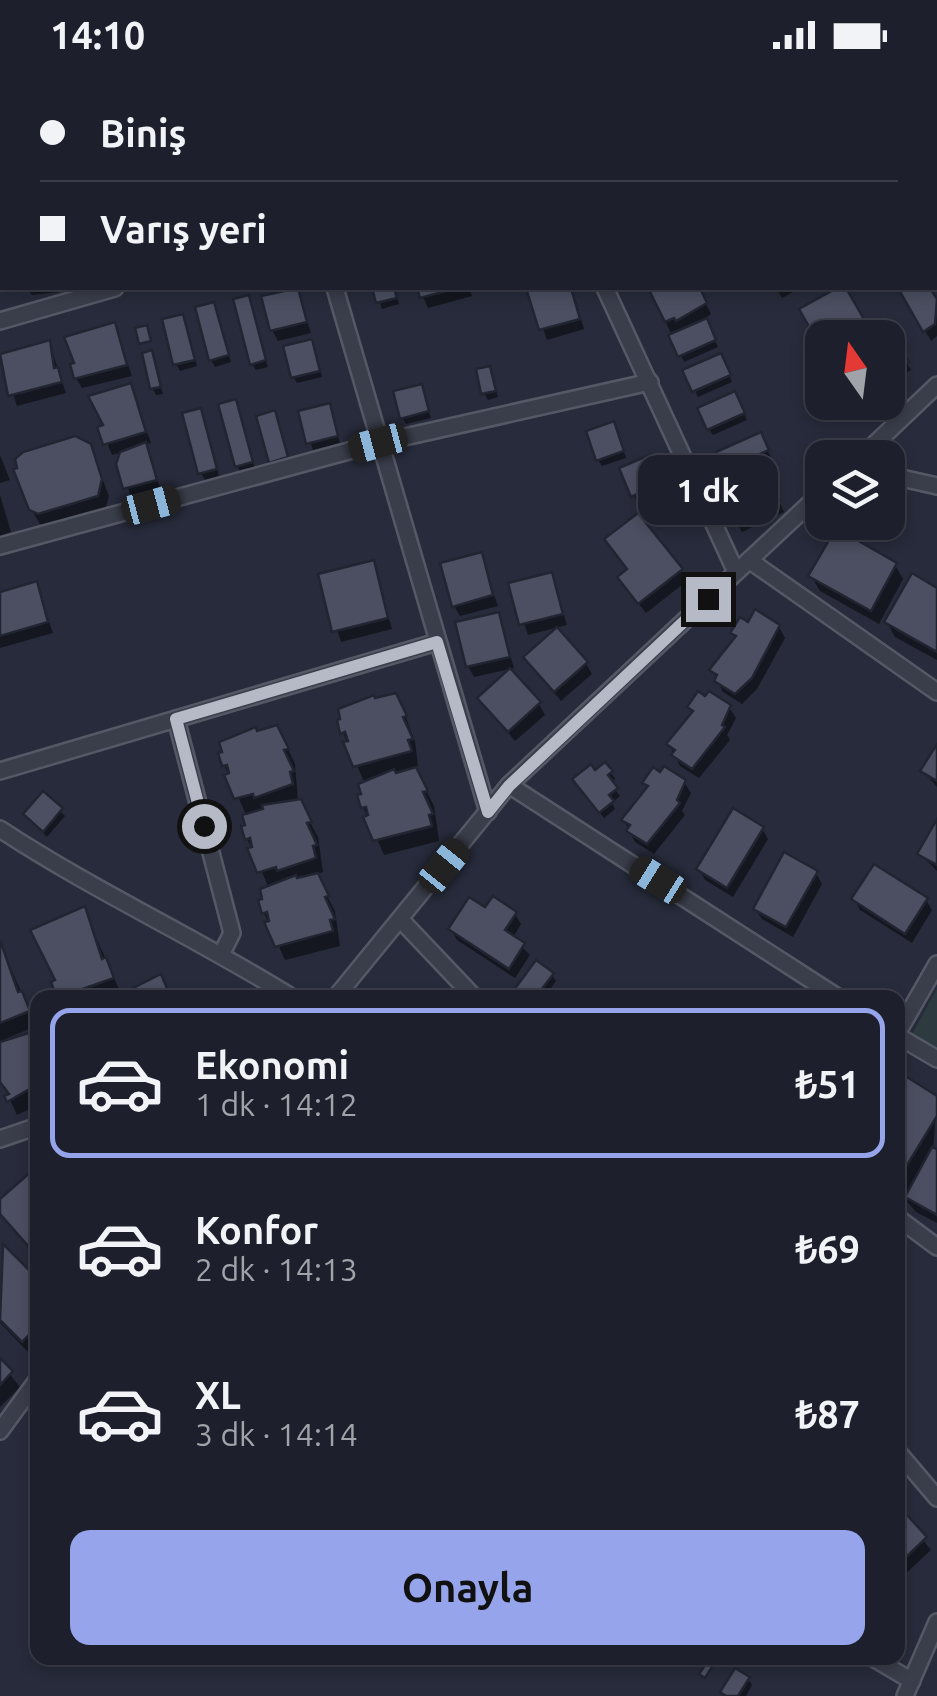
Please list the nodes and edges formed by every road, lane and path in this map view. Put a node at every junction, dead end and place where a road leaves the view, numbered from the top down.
1 (107, 290) edge
2 (336, 290) edge
3 (606, 290) edge
4 (1, 317) edge
5 (650, 382) junction
6 (937, 386) edge
7 (879, 440) edge
8 (378, 443) junction
9 (905, 479) edge
10 (937, 486) edge
11 (805, 508) edge
12 (0, 546) edge
13 (749, 560) junction
14 (736, 572) junction
15 (437, 642) junction
16 (937, 692) edge
17 (176, 719) junction
18 (0, 771) edge
19 (509, 786) junction
20 (488, 812) junction
21 (0, 830) edge
22 (400, 919) junction
23 (222, 953) junction
24 (937, 964) edge
25 (277, 990) edge
26 (342, 990) edge
27 (467, 990) edge
28 (827, 990) edge
29 (905, 1021) edge
30 (905, 1038) edge
31 (937, 1059) edge
32 (30, 1129) edge
33 (0, 1140) edge
34 (905, 1223) edge
35 (937, 1247) edge
36 (30, 1390) edge
37 (0, 1431) edge
38 (905, 1460) edge
39 (937, 1498) edge
40 (937, 1622) edge
41 (880, 1665) edge
42 (908, 1688) edge

1 - 4 street
2 - 8 street
3 - 5 street
5 - 8 street
5 - 14 street
6 - 7 street
8 - 12 street
8 - 15 street
9 - 10 street
11 - 13 street
13 - 14 street
13 - 16 street
14 - 19 street
15 - 17 street
15 - 20 street
17 - 18 street
17 - 23 street
19 - 20 street
19 - 28 street
20 - 22 street
21 - 23 street
22 - 26 street
22 - 27 street
23 - 25 street
24 - 29 street
30 - 31 street
32 - 33 street
34 - 35 street
36 - 37 street
38 - 39 street
40 - 42 street
41 - 42 street

